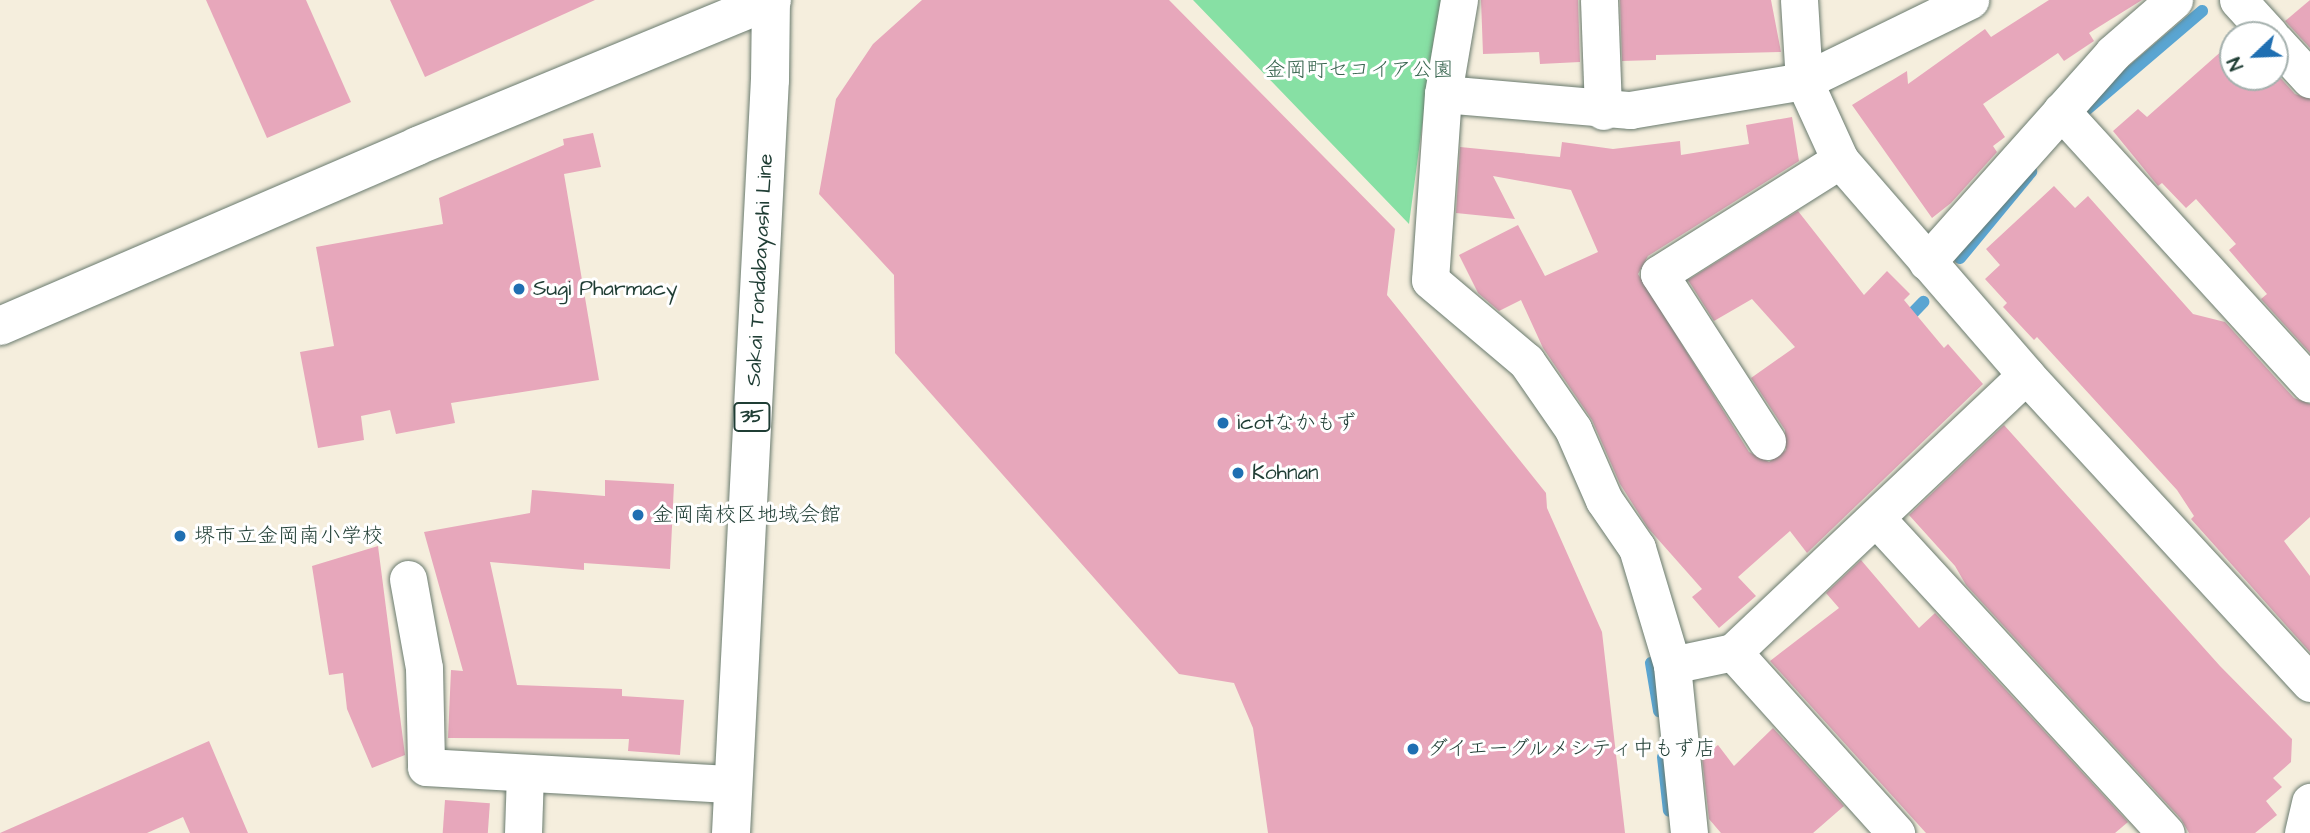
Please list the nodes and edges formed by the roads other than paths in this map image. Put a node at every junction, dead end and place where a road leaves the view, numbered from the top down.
1 (771, 0) edge
2 (1459, 0) edge
3 (1599, 0) edge
4 (1799, 0) edge
5 (1970, 0) edge
6 (2174, 0) edge
7 (2238, 0) edge
8 (2257, 21) edge
9 (2289, 56) edge
10 (2310, 79) edge
11 (1804, 81) junction
12 (1443, 94) junction
13 (1603, 111) junction
14 (2061, 111) junction
15 (1840, 160) junction
16 (1927, 262) junction
17 (0, 326) edge
18 (2026, 375) junction
19 (2310, 384) edge
20 (1767, 441) dead end
21 (1876, 519) junction
22 (408, 579) dead end
23 (1733, 652) junction
24 (1672, 665) junction
25 (2310, 683) edge
26 (525, 773) junction
27 (733, 784) junction
28 (2310, 802) edge
29 (523, 833) edge
30 (731, 833) edge
31 (1689, 833) edge
32 (1896, 833) edge
33 (2166, 833) edge
34 (2303, 833) edge

1 - 17 street
1 - 27 street, Sakai Tondabayashi Line / 35
2 - 12 street
3 - 13 street
4 - 11 street
5 - 11 street
6 - 14 street
7 - 8 street
9 - 10 street
11 - 13 street
11 - 15 street
12 - 13 street
12 - 24 street
14 - 16 street
14 - 19 street
15 - 16 street
15 - 20 street
16 - 18 street
18 - 21 street
18 - 25 street
21 - 23 street
21 - 33 street
22 - 26 street
23 - 24 street
23 - 32 street
24 - 31 street
26 - 27 street
26 - 29 street
27 - 30 street, Sakai Tondabayashi Line / 35
28 - 34 street

